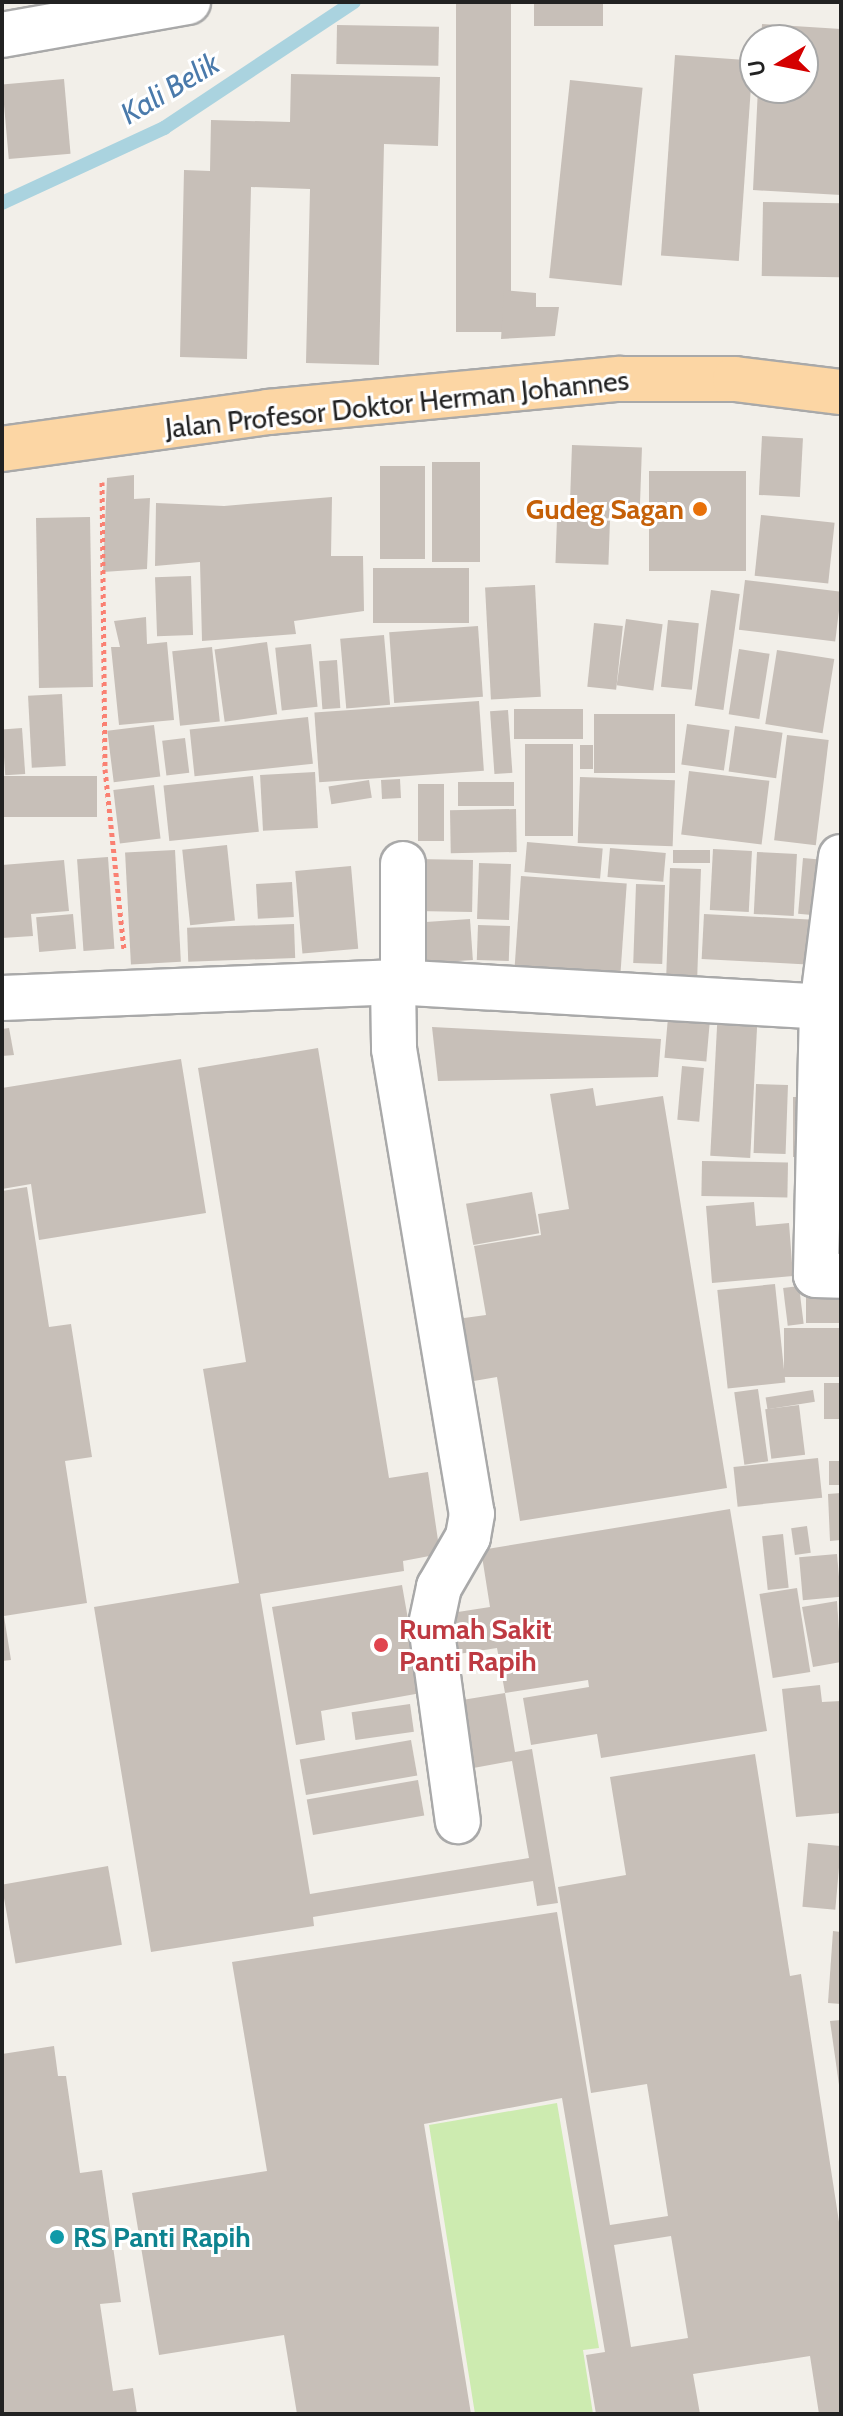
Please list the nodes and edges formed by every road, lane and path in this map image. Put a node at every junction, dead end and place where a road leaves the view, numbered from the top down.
1 (188, 2) edge
2 (2, 35) edge
3 (841, 392) edge
4 (102, 437) junction
5 (2, 449) edge
6 (841, 857) edge
7 (403, 864) dead end
8 (398, 982) junction
9 (128, 995) junction
10 (2, 998) edge
11 (822, 1007) junction
12 (828, 1275) edge
13 (458, 1821) dead end

1 - 2 street
3 - 4 main road, Jalan Profesor Doktor Herman Johannes
4 - 5 main road, Jalan Profesor Doktor Herman Johannes
4 - 9 path
6 - 11 street
7 - 8 street
8 - 9 street
8 - 11 street
8 - 13 street
9 - 10 street
11 - 12 street

